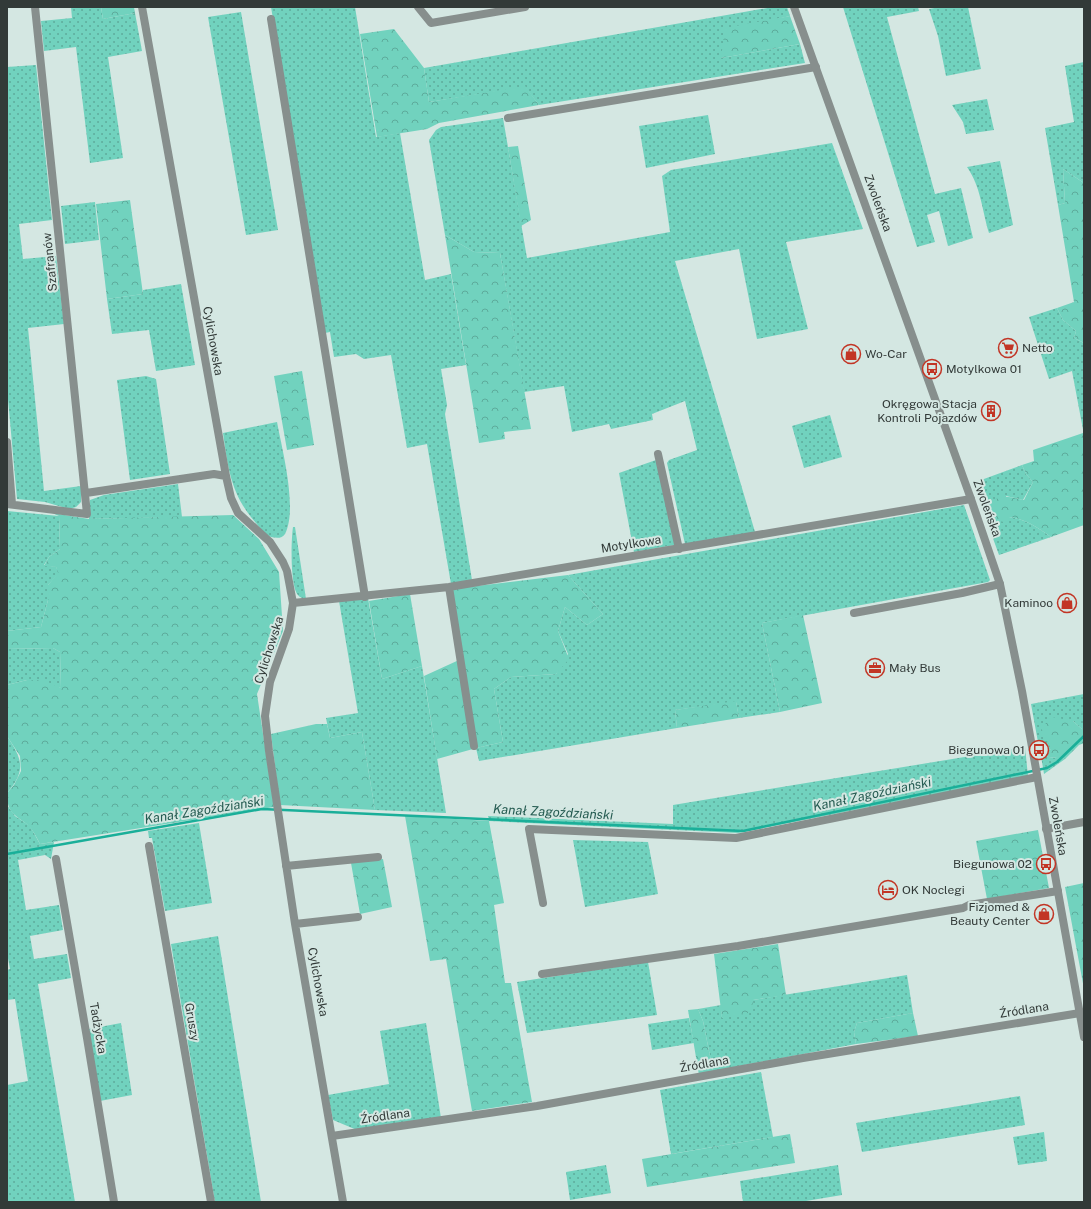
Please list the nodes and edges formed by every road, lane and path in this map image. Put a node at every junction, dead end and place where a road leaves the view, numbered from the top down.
1 (35, 7) edge
2 (142, 7) edge
3 (418, 7) edge
4 (525, 7) edge
5 (794, 7) edge
6 (271, 19) dead end
7 (816, 67) junction
8 (508, 118) dead end
9 (7, 442) edge
10 (658, 454) dead end
11 (226, 476) junction
12 (86, 494) junction
13 (971, 499) junction
14 (9, 504) edge
15 (679, 549) junction
16 (1000, 584) junction
17 (449, 587) junction
18 (365, 597) junction
19 (293, 603) junction
20 (854, 613) dead end
21 (474, 746) dead end
22 (1037, 776) junction
23 (1084, 822) edge
24 (1046, 829) junction
25 (149, 846) dead end
26 (378, 856) dead end
27 (56, 859) dead end
28 (286, 866) junction
29 (1058, 891) junction
30 (543, 903) dead end
31 (358, 917) dead end
32 (295, 924) junction
33 (542, 974) dead end
34 (1080, 1013) junction
35 (1084, 1037) edge
36 (332, 1136) junction
37 (114, 1202) edge
38 (211, 1202) edge
39 (343, 1202) edge

1 - 12 street, Szafranów
2 - 11 street, Cylichowska
3 - 4 street
5 - 7 street, Zwoleńska
6 - 18 street
7 - 8 street
7 - 13 street, Zwoleńska
9 - 14 street
10 - 15 street
11 - 12 street
11 - 19 street, Cylichowska
12 - 14 street, Szafranów
13 - 15 street, Motylkowa
13 - 16 street, Zwoleńska
15 - 17 street, Motylkowa
16 - 20 street
16 - 22 street, Zwoleńska
17 - 18 street, Motylkowa
17 - 21 street
18 - 19 street, Motylkowa
19 - 28 street, Cylichowska
22 - 24 street, Zwoleńska
22 - 30 street
23 - 24 street
24 - 29 street, Zwoleńska
25 - 38 street, Gruszy
26 - 28 street
27 - 37 street, Tadżycka
28 - 32 street, Cylichowska
29 - 33 street
29 - 34 street, Zwoleńska
31 - 32 street
32 - 36 street, Cylichowska
34 - 35 street, Zwoleńska
34 - 36 street, Źródlana
36 - 39 street, Cylichowska

